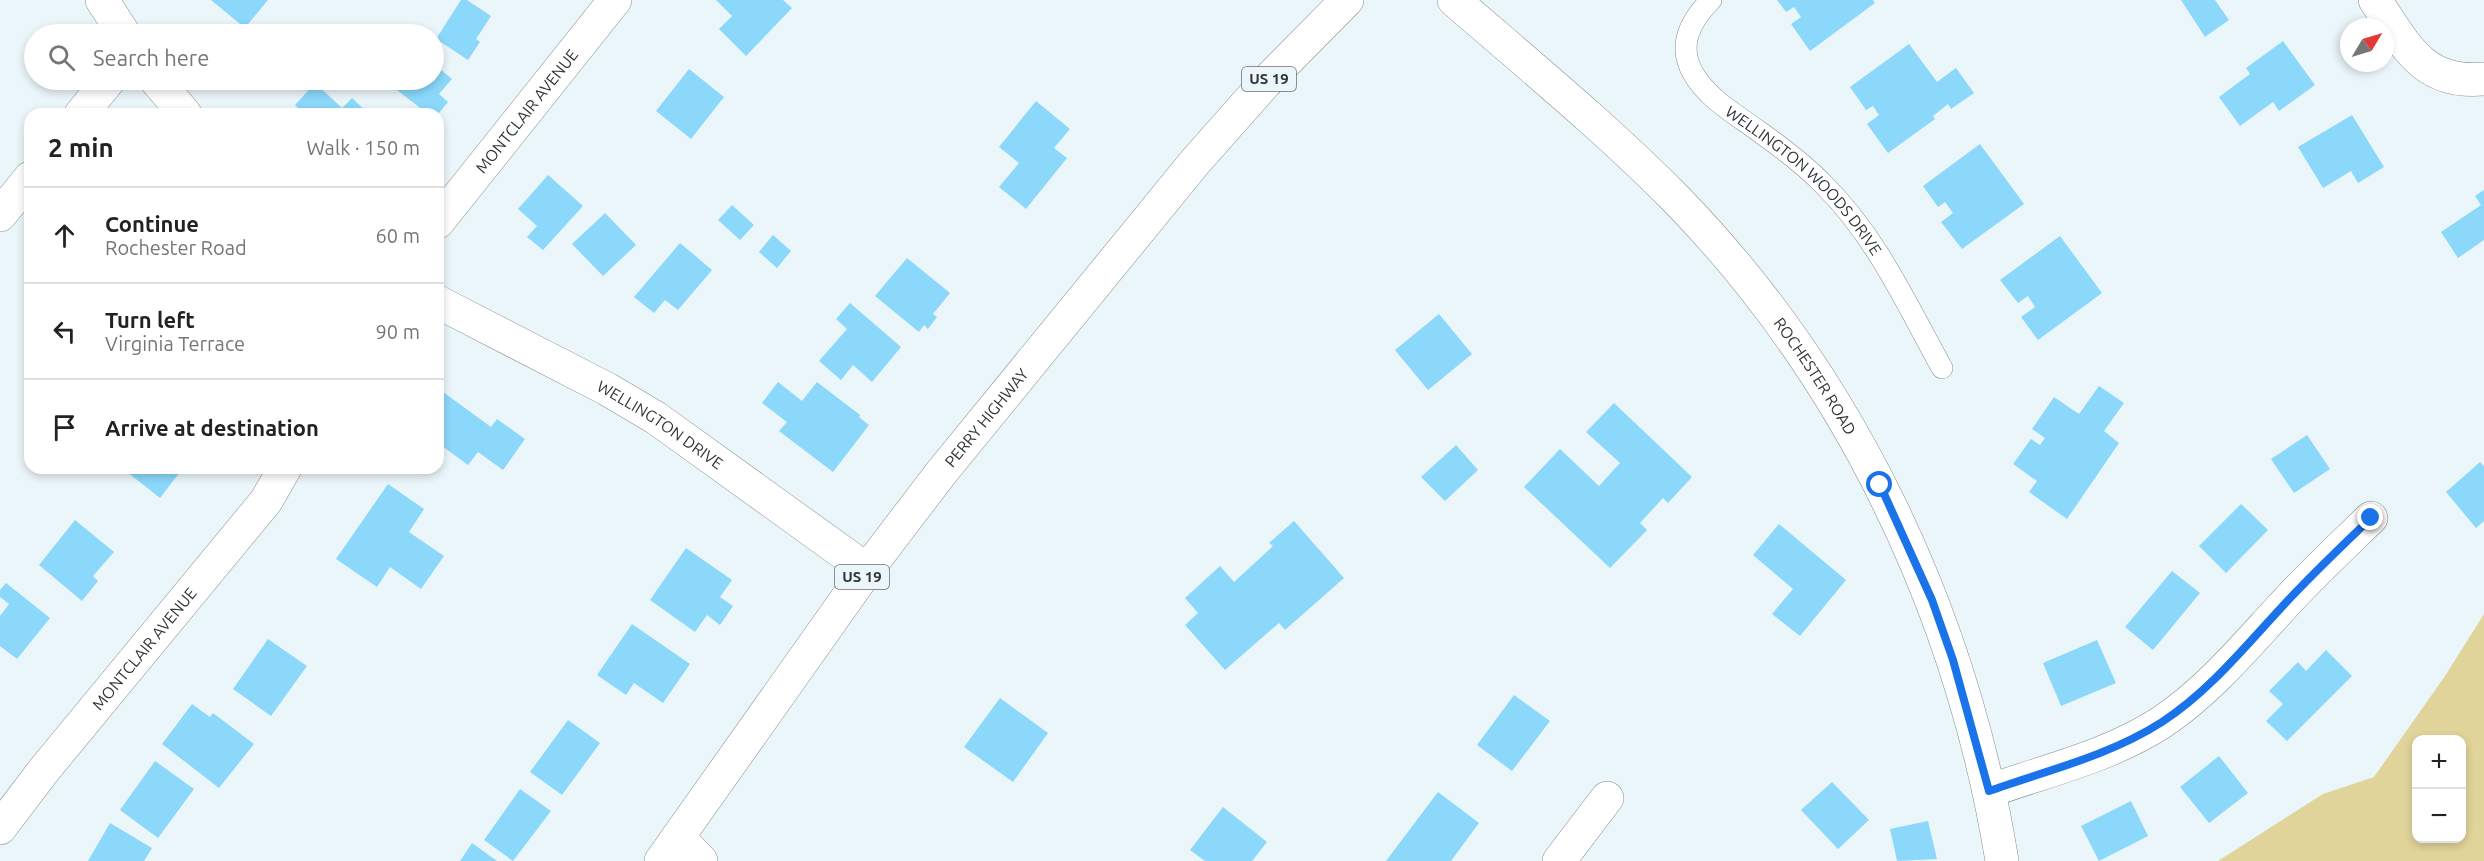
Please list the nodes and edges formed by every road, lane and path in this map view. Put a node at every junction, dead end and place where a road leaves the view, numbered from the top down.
1 (102, 0) edge
2 (615, 0) edge
3 (1347, 0) edge
4 (1454, 0) edge
5 (1711, 0) edge
6 (2374, 0) edge
7 (118, 24) edge
8 (2484, 79) edge
9 (101, 90) edge
10 (165, 90) edge
11 (86, 108) edge
12 (180, 108) edge
13 (24, 185) edge
14 (444, 214) edge
15 (0, 215) edge
16 (444, 305) edge
17 (1942, 368) dead end
18 (282, 474) edge
19 (2371, 518) dead end
20 (867, 570) junction
21 (1989, 791) junction
22 (1607, 798) dead end
23 (0, 828) edge
24 (670, 849) edge
25 (701, 861) edge
26 (1559, 861) edge
27 (2002, 861) edge

1 - 7 street
2 - 14 street, MONTCLAIR AVENUE
3 - 20 street, PERRY HIGHWAY / US 19
4 - 21 street, ROCHESTER ROAD
5 - 17 lane, WELLINGTON WOODS DRIVE
6 - 8 street
9 - 11 street
10 - 12 street
13 - 15 street
16 - 20 street, WELLINGTON DRIVE
18 - 23 street, MONTCLAIR AVENUE
19 - 21 street
20 - 24 street, PERRY HIGHWAY / US 19
21 - 27 street, ROCHESTER ROAD
22 - 26 street
24 - 25 street

